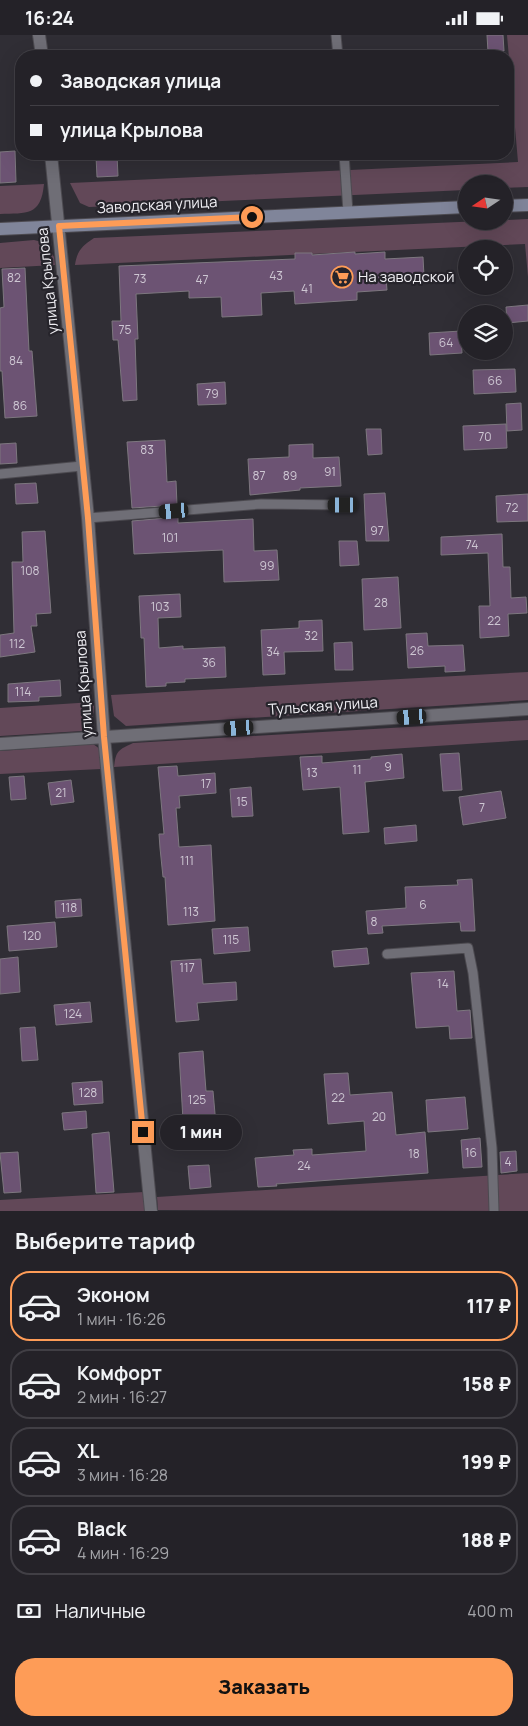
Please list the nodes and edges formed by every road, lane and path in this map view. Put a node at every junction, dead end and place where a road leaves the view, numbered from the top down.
1 (39, 35) edge
2 (336, 35) edge
3 (41, 50) edge
4 (337, 50) edge
5 (53, 160) edge
6 (344, 160) edge
7 (528, 205) edge
8 (513, 206) edge
9 (458, 207) edge
10 (348, 212) junction
11 (59, 226) junction
12 (0, 229) edge
13 (82, 466) junction
14 (0, 474) edge
15 (343, 505) dead end
16 (88, 518) junction
17 (528, 709) edge
18 (104, 737) junction
19 (0, 744) edge
20 (387, 955) dead end
21 (151, 1211) edge
22 (494, 1211) edge

1 - 3 street
2 - 4 lane
5 - 11 street, улица Крылова
6 - 10 lane
7 - 8 main road
9 - 10 main road, Заводская улица
10 - 11 main road, Заводская улица
11 - 12 main road, Заводская улица
11 - 13 street, улица Крылова
13 - 14 lane
13 - 16 street, улица Крылова
15 - 16 lane
16 - 18 street, улица Крылова
17 - 18 street, Тульская улица
18 - 19 street, Тульская улица
18 - 21 street, улица Крылова
20 - 22 lane

